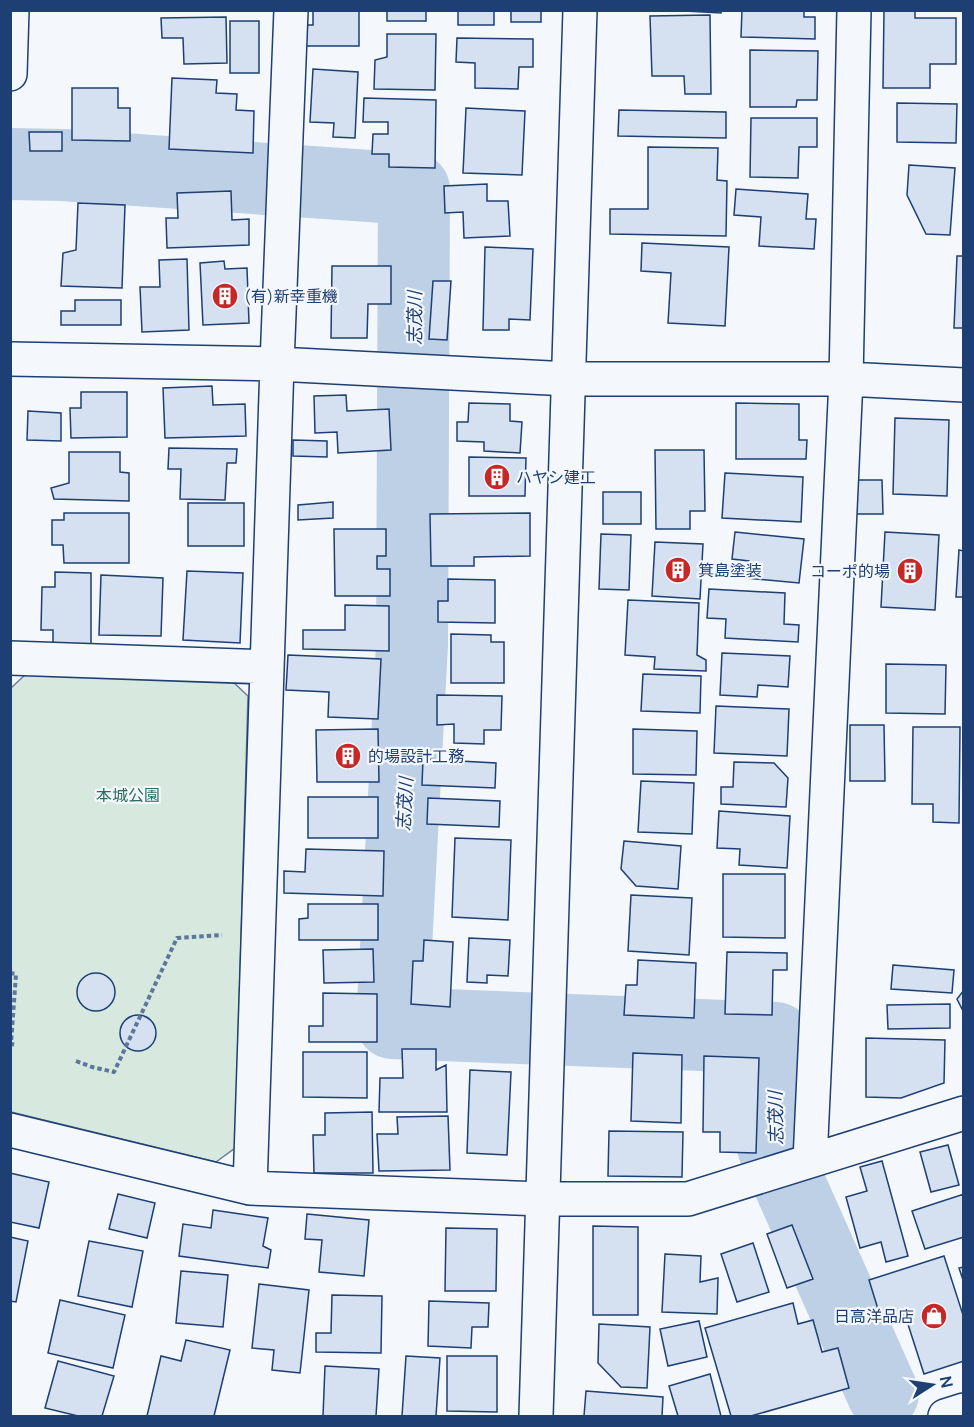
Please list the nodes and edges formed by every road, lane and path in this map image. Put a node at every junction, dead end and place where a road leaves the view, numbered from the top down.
1 (12, 10) edge
2 (291, 10) edge
3 (580, 10) edge
4 (854, 10) edge
5 (10, 74) edge
6 (10, 359) edge
7 (277, 364) junction
8 (569, 379) junction
9 (846, 379) junction
10 (963, 385) edge
11 (10, 658) edge
12 (267, 667) junction
13 (258, 932) junction
14 (10, 973) edge
15 (17, 1045) dead end
16 (76, 1061) dead end
17 (963, 1113) edge
18 (10, 1130) edge
19 (810, 1161) junction
20 (250, 1188) junction
21 (543, 1199) junction
22 (963, 1410) edge
23 (536, 1416) edge
24 (945, 1416) edge

1 - 5 street
2 - 7 street
3 - 8 street
4 - 9 street
6 - 7 street
7 - 8 street
7 - 12 street
8 - 9 street
8 - 21 street
9 - 10 street
9 - 19 street
11 - 12 street
12 - 13 street
13 - 16 path
13 - 20 street
14 - 15 path
17 - 19 street
18 - 20 street
19 - 21 street
20 - 21 street
21 - 23 street
22 - 24 street

